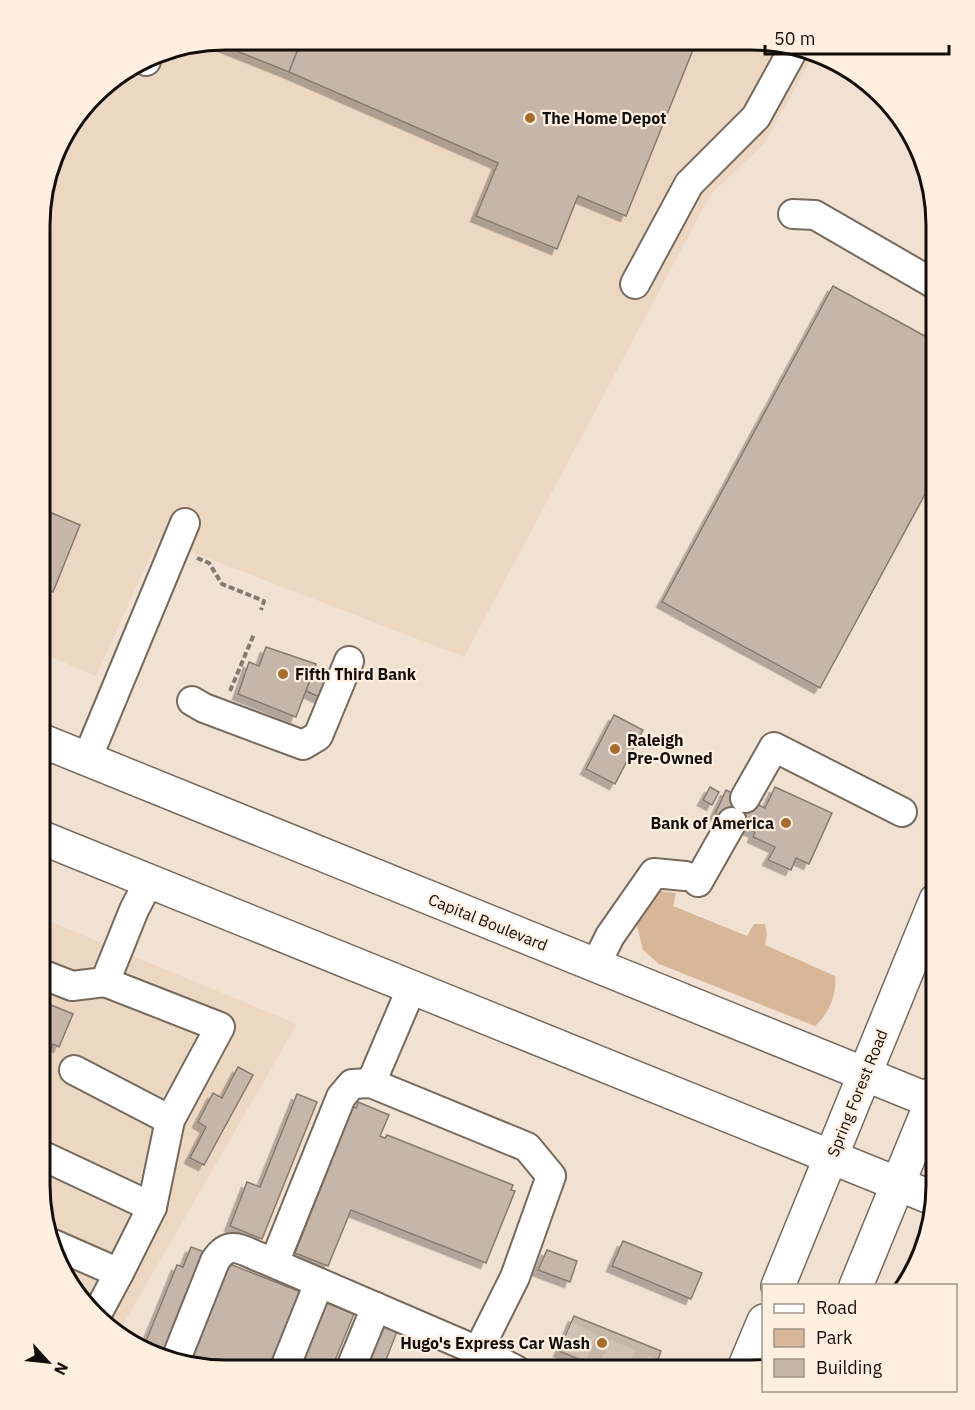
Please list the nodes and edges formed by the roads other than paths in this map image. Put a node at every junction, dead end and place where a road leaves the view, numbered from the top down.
1 (791, 54) edge
2 (792, 214) dead end
3 (926, 279) edge
4 (635, 284) dead end
5 (185, 523) dead end
6 (349, 662) dead end
7 (192, 701) dead end
8 (50, 744) edge
9 (87, 759) junction
10 (902, 812) dead end
11 (50, 841) edge
12 (149, 881) junction
13 (925, 926) edge
14 (595, 966) junction
15 (50, 977) edge
16 (105, 982) junction
17 (412, 987) junction
18 (74, 1070) dead end
19 (865, 1074) junction
20 (371, 1083) junction
21 (925, 1095) edge
22 (925, 1119) edge
23 (171, 1120) junction
24 (831, 1157) junction
25 (50, 1159) edge
26 (898, 1184) junction
27 (925, 1195) edge
28 (152, 1207) junction
29 (61, 1248) edge
30 (274, 1263) junction
31 (119, 1273) junction
32 (319, 1283) junction
33 (779, 1284) edge
34 (857, 1284) edge
35 (376, 1307) junction
36 (100, 1308) edge
37 (762, 1326) edge
38 (478, 1351) junction
39 (178, 1355) edge
40 (288, 1360) edge
41 (354, 1360) edge
42 (496, 1360) edge
43 (748, 1360) edge

1 - 4 lane
2 - 3 lane
5 - 9 lane
6 - 7 lane
8 - 9 main road, Capital Boulevard
9 - 14 main road, Capital Boulevard
10 - 14 lane
11 - 12 main road
12 - 16 lane
12 - 17 main road
13 - 19 main road, Spring Forest Road
14 - 19 main road, Capital Boulevard
15 - 16 lane
16 - 23 lane
17 - 20 lane
17 - 24 main road
18 - 23 lane
19 - 21 main road, Capital Boulevard
19 - 24 main road, Spring Forest Road
20 - 30 lane
20 - 38 lane
22 - 26 main road
23 - 28 lane
24 - 26 main road
24 - 33 main road, Spring Forest Road
25 - 28 lane
26 - 27 main road
26 - 34 main road
28 - 31 lane
29 - 31 lane
30 - 32 lane
30 - 39 lane
31 - 36 lane
32 - 35 lane
32 - 40 lane
35 - 38 lane
35 - 41 lane
37 - 43 main road
38 - 42 lane

